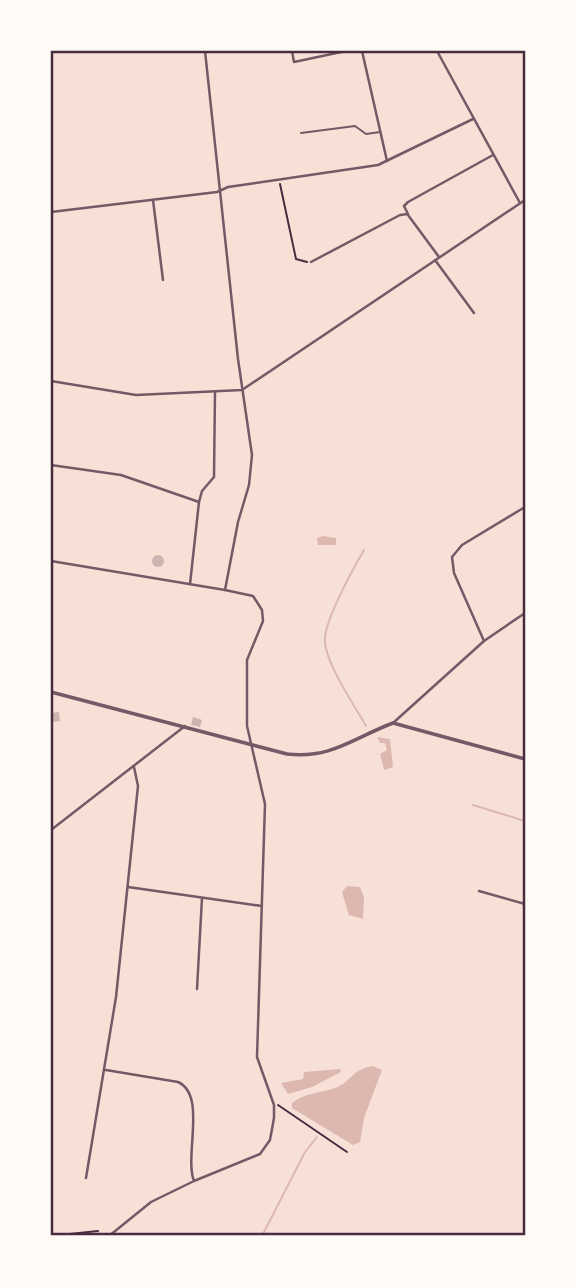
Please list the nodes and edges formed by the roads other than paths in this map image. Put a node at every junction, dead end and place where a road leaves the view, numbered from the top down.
1 (205, 51) edge
2 (292, 51) edge
3 (346, 51) edge
4 (362, 51) edge
5 (438, 51) edge
6 (473, 119) junction
7 (381, 132) junction
8 (301, 133) dead end
9 (493, 155) junction
10 (387, 161) junction
11 (220, 190) junction
12 (153, 200) junction
13 (525, 200) edge
14 (520, 204) junction
15 (51, 212) edge
16 (408, 214) junction
17 (437, 259) junction
18 (311, 262) road end
19 (163, 280) dead end
20 (474, 313) dead end
21 (51, 381) edge
22 (242, 390) junction
23 (215, 392) junction
24 (51, 465) edge
25 (199, 502) junction
26 (525, 507) edge
27 (51, 561) edge
28 (190, 584) junction
29 (225, 590) junction
30 (525, 613) edge
31 (484, 641) junction
32 (51, 692) edge
33 (393, 723) junction
34 (185, 726) junction
35 (251, 744) junction
36 (525, 759) edge
37 (134, 767) junction
38 (51, 831) edge
39 (128, 887) junction
40 (479, 891) dead end
41 (202, 898) junction
42 (525, 904) edge
43 (262, 906) junction
44 (197, 989) dead end
45 (106, 1070) junction
46 (86, 1178) dead end
47 (194, 1181) junction
48 (109, 1236) edge

1 - 11 street
2 - 3 street
4 - 7 street
5 - 6 street
6 - 9 street
6 - 10 street
7 - 8 lane
7 - 10 street
9 - 14 street
9 - 16 street
10 - 11 street
11 - 12 street
11 - 22 street
12 - 15 street
12 - 19 street
13 - 14 street
14 - 17 street
16 - 17 street
16 - 18 street
17 - 20 street
17 - 22 street
21 - 23 street
22 - 23 street
22 - 29 street
23 - 25 street
24 - 25 street
25 - 28 street
26 - 31 street
27 - 28 street
28 - 29 street
29 - 35 street
30 - 31 street
31 - 33 street
32 - 34 street
33 - 35 street
33 - 36 street
34 - 35 street
34 - 37 street
35 - 43 street
37 - 38 street
37 - 39 street
39 - 41 street
39 - 45 street
40 - 42 street
41 - 43 street
41 - 44 street
43 - 47 street
45 - 46 street
45 - 47 street
47 - 48 street

